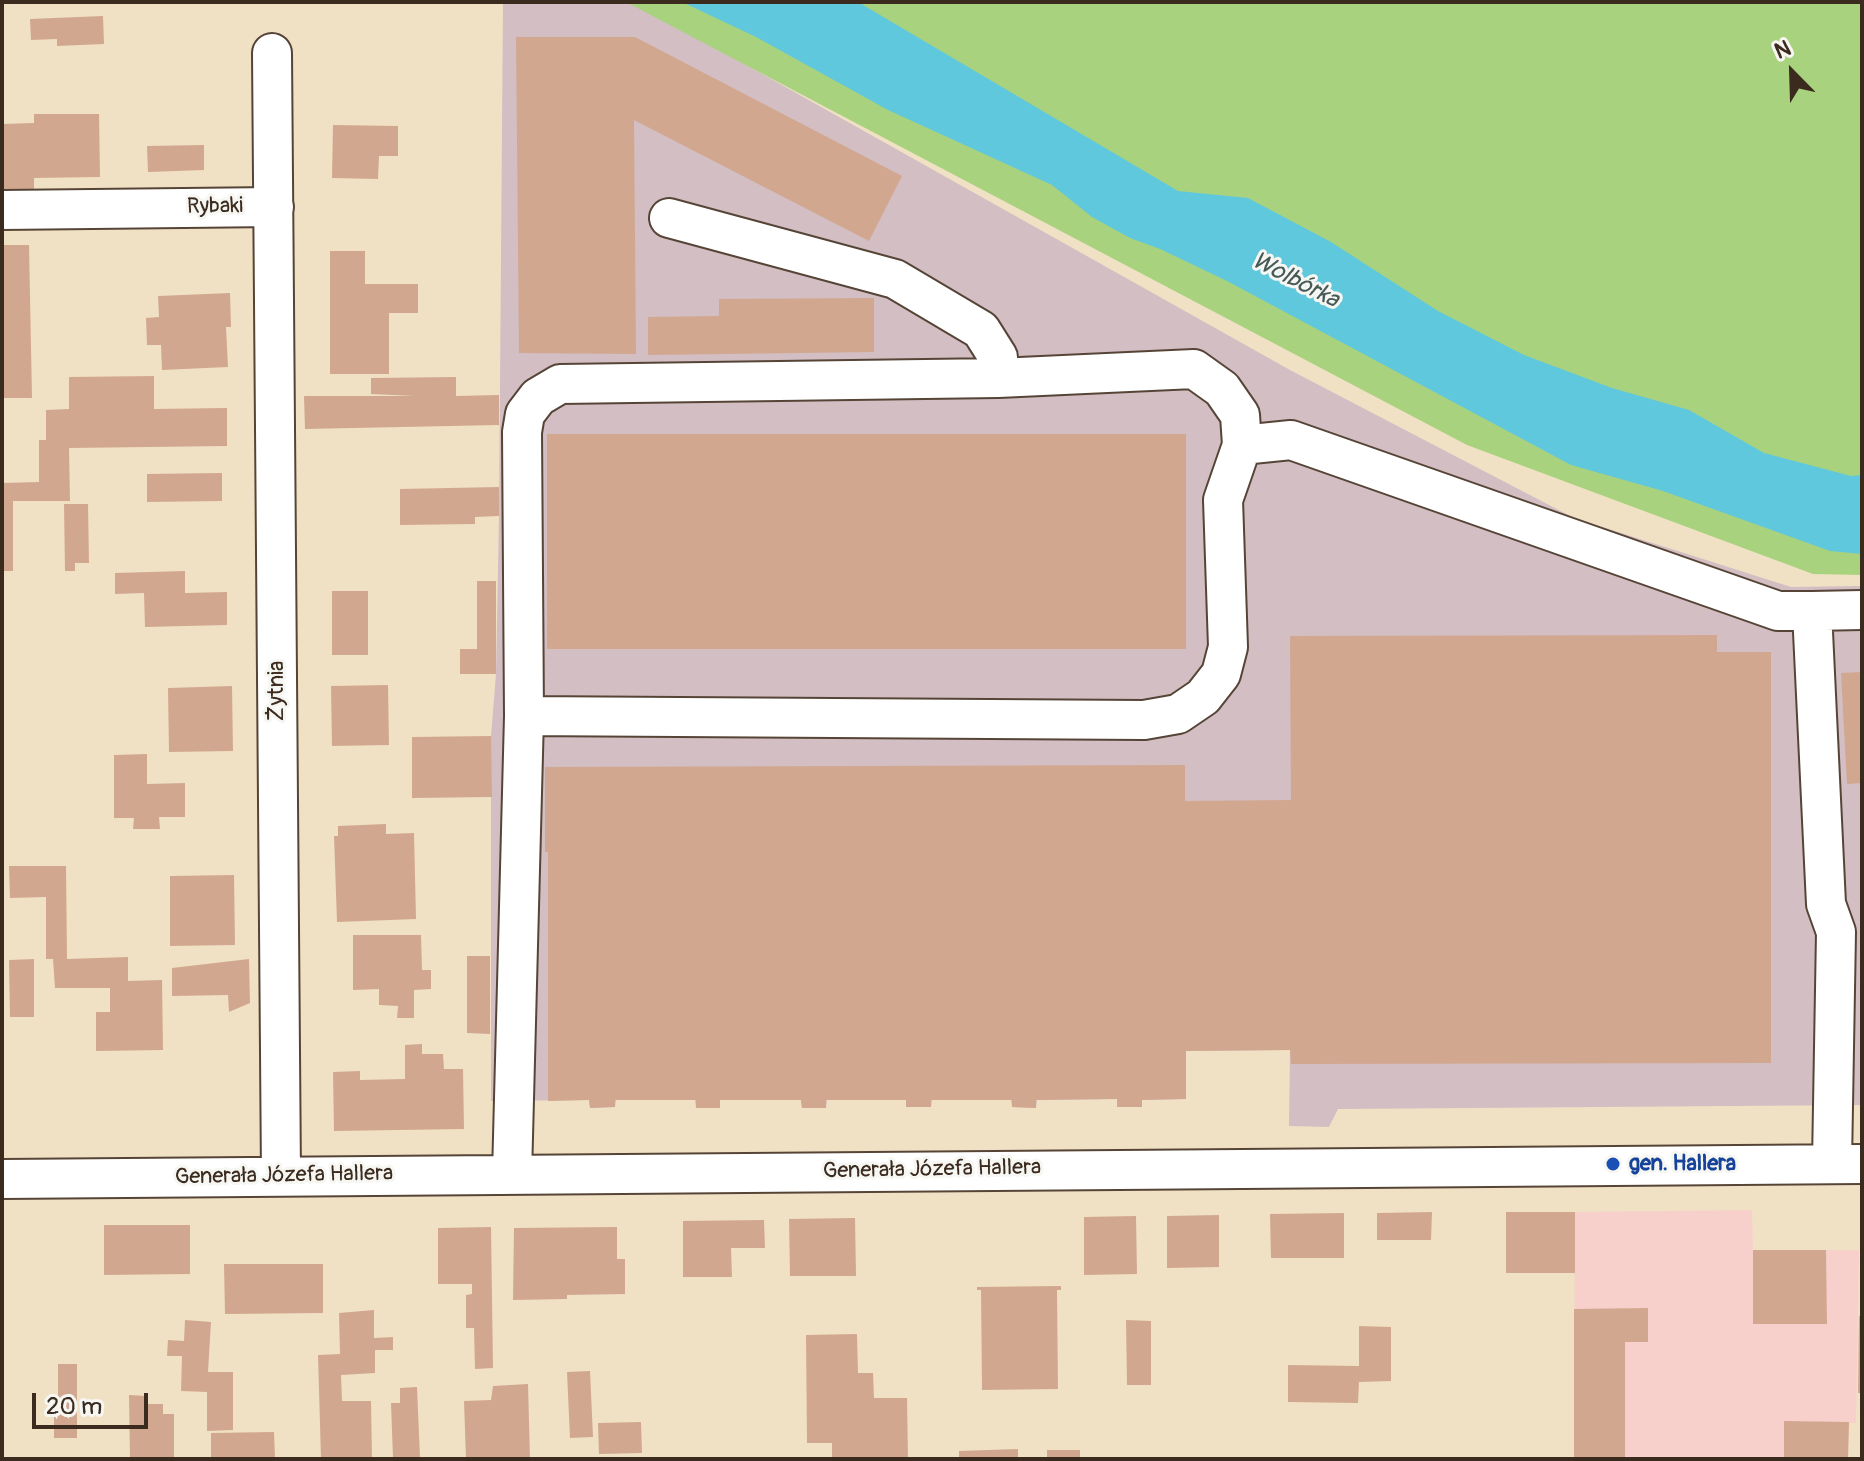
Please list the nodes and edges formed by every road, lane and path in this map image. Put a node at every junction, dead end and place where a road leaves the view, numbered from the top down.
1 (272, 53) dead end
2 (274, 207) junction
3 (2, 210) edge
4 (669, 218) dead end
5 (998, 378) junction
6 (1242, 445) junction
7 (1862, 610) edge
8 (1812, 611) junction
9 (524, 716) junction
10 (1847, 1163) edge
11 (512, 1175) junction
12 (281, 1176) junction
13 (2, 1179) edge

1 - 2 street, Rybaki
2 - 3 street, Rybaki
2 - 12 street, Żytnia
4 - 5 street
5 - 6 street
5 - 9 street
6 - 8 street
6 - 9 street
7 - 8 street
8 - 10 street
9 - 11 street
10 - 11 street, Generała Józefa Hallera
11 - 12 street, Generała Józefa Hallera
12 - 13 street, Generała Józefa Hallera

